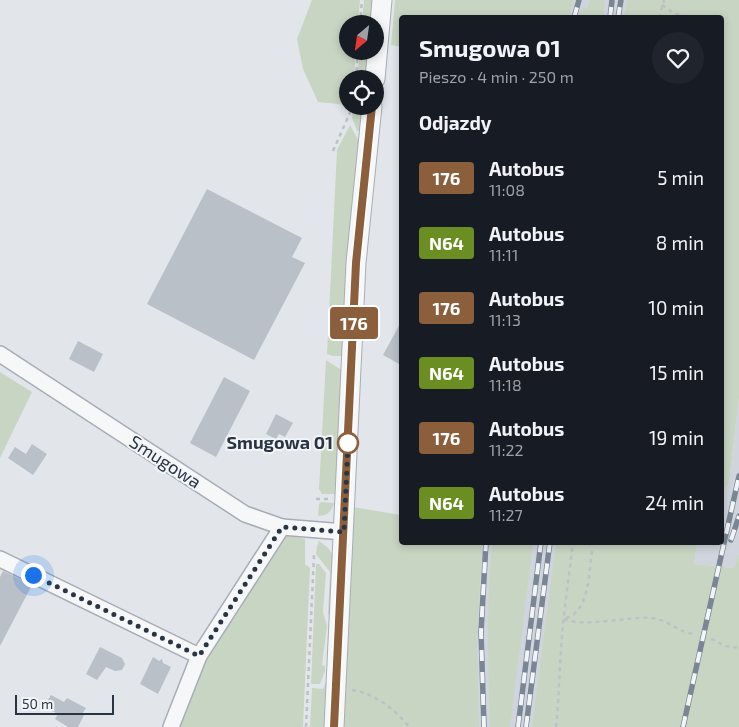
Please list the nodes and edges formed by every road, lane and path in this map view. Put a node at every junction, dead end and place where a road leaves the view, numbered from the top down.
1 (362, 0) edge
2 (382, 0) edge
3 (664, 0) edge
4 (662, 5) junction
5 (361, 15) edge
6 (660, 15) edge
7 (679, 15) edge
8 (375, 70) edge
9 (349, 115) edge
10 (371, 115) edge
11 (333, 151) dead end
12 (0, 354) edge
13 (282, 527) junction
14 (344, 532) junction
15 (573, 545) edge
16 (592, 551) dead end
17 (314, 555) dead end
18 (0, 559) edge
19 (564, 619) junction
20 (695, 634) dead end
21 (711, 639) dead end
22 (739, 648) edge
23 (199, 656) junction
24 (336, 688) junction
25 (170, 727) edge
26 (306, 727) edge
27 (334, 727) edge
28 (408, 727) edge
29 (556, 727) edge

1 - 5 path
2 - 8 street
3 - 4 path
4 - 6 path
4 - 7 path
9 - 11 path
10 - 14 street
12 - 13 street, Smugowa
13 - 14 street, Smugowa
13 - 23 street
14 - 24 street
15 - 19 path
16 - 19 path
17 - 26 path
18 - 23 street
19 - 20 path
19 - 29 path
21 - 22 path
23 - 25 street
24 - 27 street
24 - 28 path

